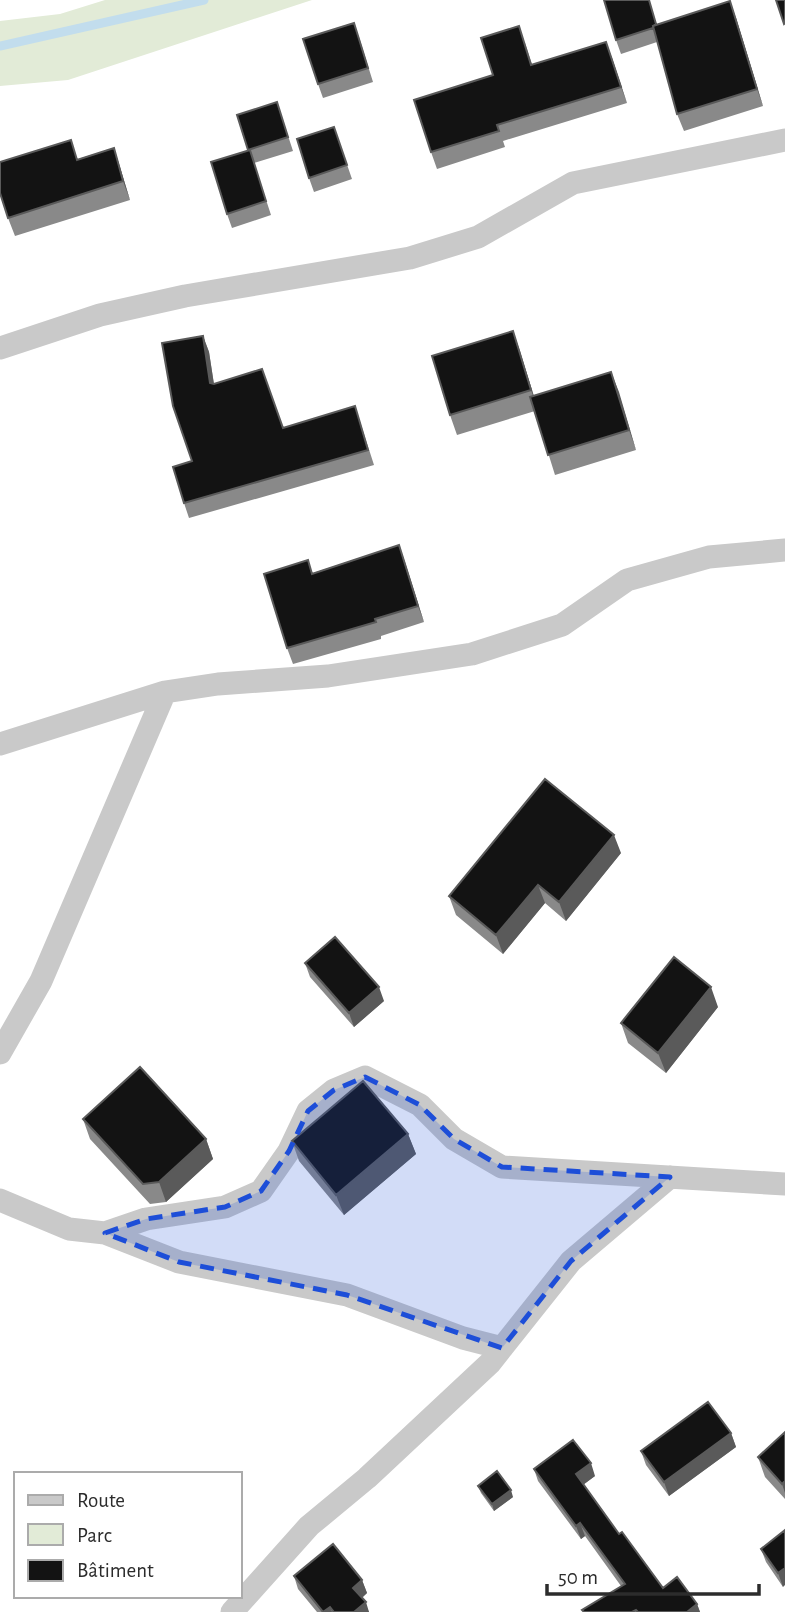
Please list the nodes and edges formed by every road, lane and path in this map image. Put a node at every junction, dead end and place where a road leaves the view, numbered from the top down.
1 (785, 140) edge
2 (0, 348) edge
3 (785, 550) edge
4 (165, 692) junction
5 (0, 744) edge
6 (0, 1053) edge
7 (670, 1177) junction
8 (785, 1184) edge
9 (0, 1200) edge
10 (105, 1233) junction
11 (502, 1348) junction
12 (232, 1612) edge

1 - 2 street
3 - 4 street
4 - 5 street
4 - 6 street
7 - 8 street
7 - 10 street
7 - 11 street
9 - 10 street
10 - 11 street
11 - 12 street

